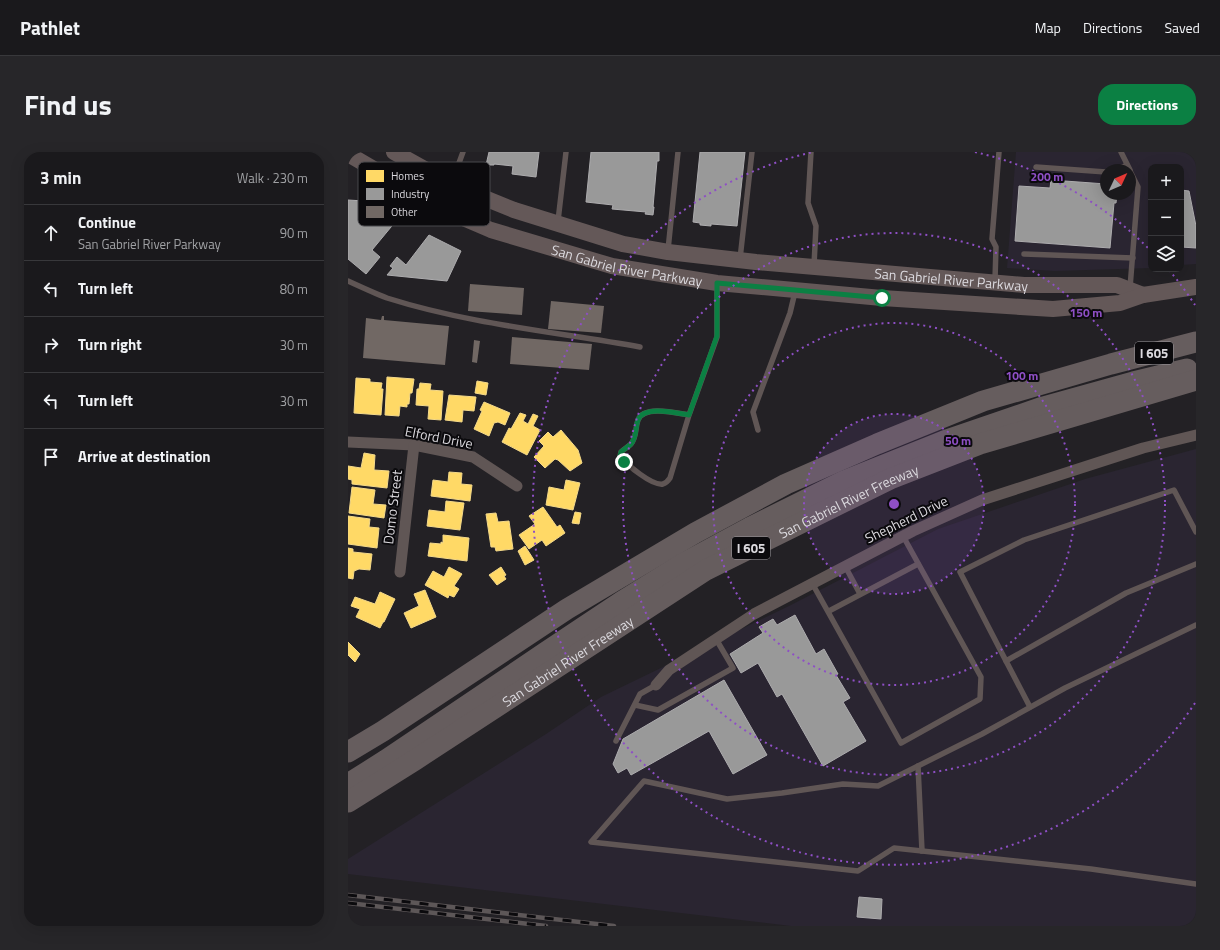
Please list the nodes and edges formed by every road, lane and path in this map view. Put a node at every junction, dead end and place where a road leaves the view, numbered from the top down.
1 (463, 152) edge
2 (566, 152) edge
3 (678, 152) edge
4 (752, 152) edge
5 (811, 152) edge
6 (999, 152) edge
7 (1121, 152) edge
8 (397, 153) edge
9 (348, 154) edge
10 (362, 162) edge
11 (413, 162) edge
12 (459, 162) edge
13 (1127, 164) edge
14 (1036, 167) dead end
15 (1100, 172) edge
16 (1136, 183) edge
17 (490, 200) edge
18 (557, 224) junction
19 (482, 226) edge
20 (668, 252) junction
21 (1024, 254) dead end
22 (1132, 258) junction
23 (740, 260) junction
24 (813, 267) junction
25 (348, 281) edge
26 (717, 283) junction
27 (995, 283) junction
28 (1196, 288) edge
29 (796, 290) junction
30 (1136, 292) junction
31 (1196, 342) edge
32 (640, 347) dead end
33 (1196, 360) edge
34 (1196, 368) edge
35 (1196, 380) edge
36 (689, 415) junction
37 (758, 430) dead end
38 (1196, 435) edge
39 (348, 442) edge
40 (414, 445) junction
41 (517, 486) dead end
42 (1196, 532) edge
43 (903, 536) junction
44 (918, 564) junction
45 (1196, 564) edge
46 (846, 566) junction
47 (400, 572) dead end
48 (812, 583) junction
49 (860, 594) junction
50 (829, 611) junction
51 (1196, 625) edge
52 (716, 639) junction
53 (1006, 661) junction
54 (656, 684) joint
55 (635, 705) junction
56 (1030, 707) junction
57 (616, 741) dead end
58 (348, 752) edge
59 (918, 766) junction
60 (348, 772) edge
61 (348, 784) edge
62 (348, 802) edge
63 (922, 851) junction
64 (1196, 884) edge

1 - 12 lane
2 - 18 lane
3 - 20 lane
4 - 23 lane
5 - 24 lane
6 - 27 lane
7 - 13 lane
8 - 11 main road, San Gabriel River Parkway
9 - 10 main road, San Gabriel River Parkway
14 - 15 lane
16 - 22 lane
17 - 18 main road, San Gabriel River Parkway
18 - 20 main road, San Gabriel River Parkway
19 - 26 main road, San Gabriel River Parkway
20 - 23 main road, San Gabriel River Parkway
21 - 22 lane
22 - 30 lane
23 - 24 main road, San Gabriel River Parkway
24 - 27 main road, San Gabriel River Parkway
25 - 32 lane
26 - 29 main road, San Gabriel River Parkway
26 - 36 lane
27 - 30 main road, San Gabriel River Parkway
28 - 30 main road, San Gabriel River Parkway
29 - 30 main road, San Gabriel River Parkway
29 - 37 lane
31 - 58 highway, I 605
33 - 60 highway
34 - 61 highway
35 - 62 highway, San Gabriel River Freeway / I 605
36 - 36 lane
38 - 43 street, Shepherd Drive
39 - 40 street, Elford Drive
40 - 41 street, Elford Drive
40 - 47 street, Domo Street
42 - 53 lane
43 - 44 lane
43 - 46 street, Shepherd Drive
44 - 49 lane
44 - 50 lane
45 - 53 lane
46 - 48 street, Shepherd Drive
46 - 49 lane
48 - 50 lane
48 - 52 street, Shepherd Drive
49 - 50 lane
51 - 56 lane
52 - 54 street, Shepherd Drive
52 - 55 lane
53 - 56 lane
54 - 55 lane
55 - 57 lane
56 - 59 lane
59 - 63 lane
59 - 63 lane
63 - 64 lane

